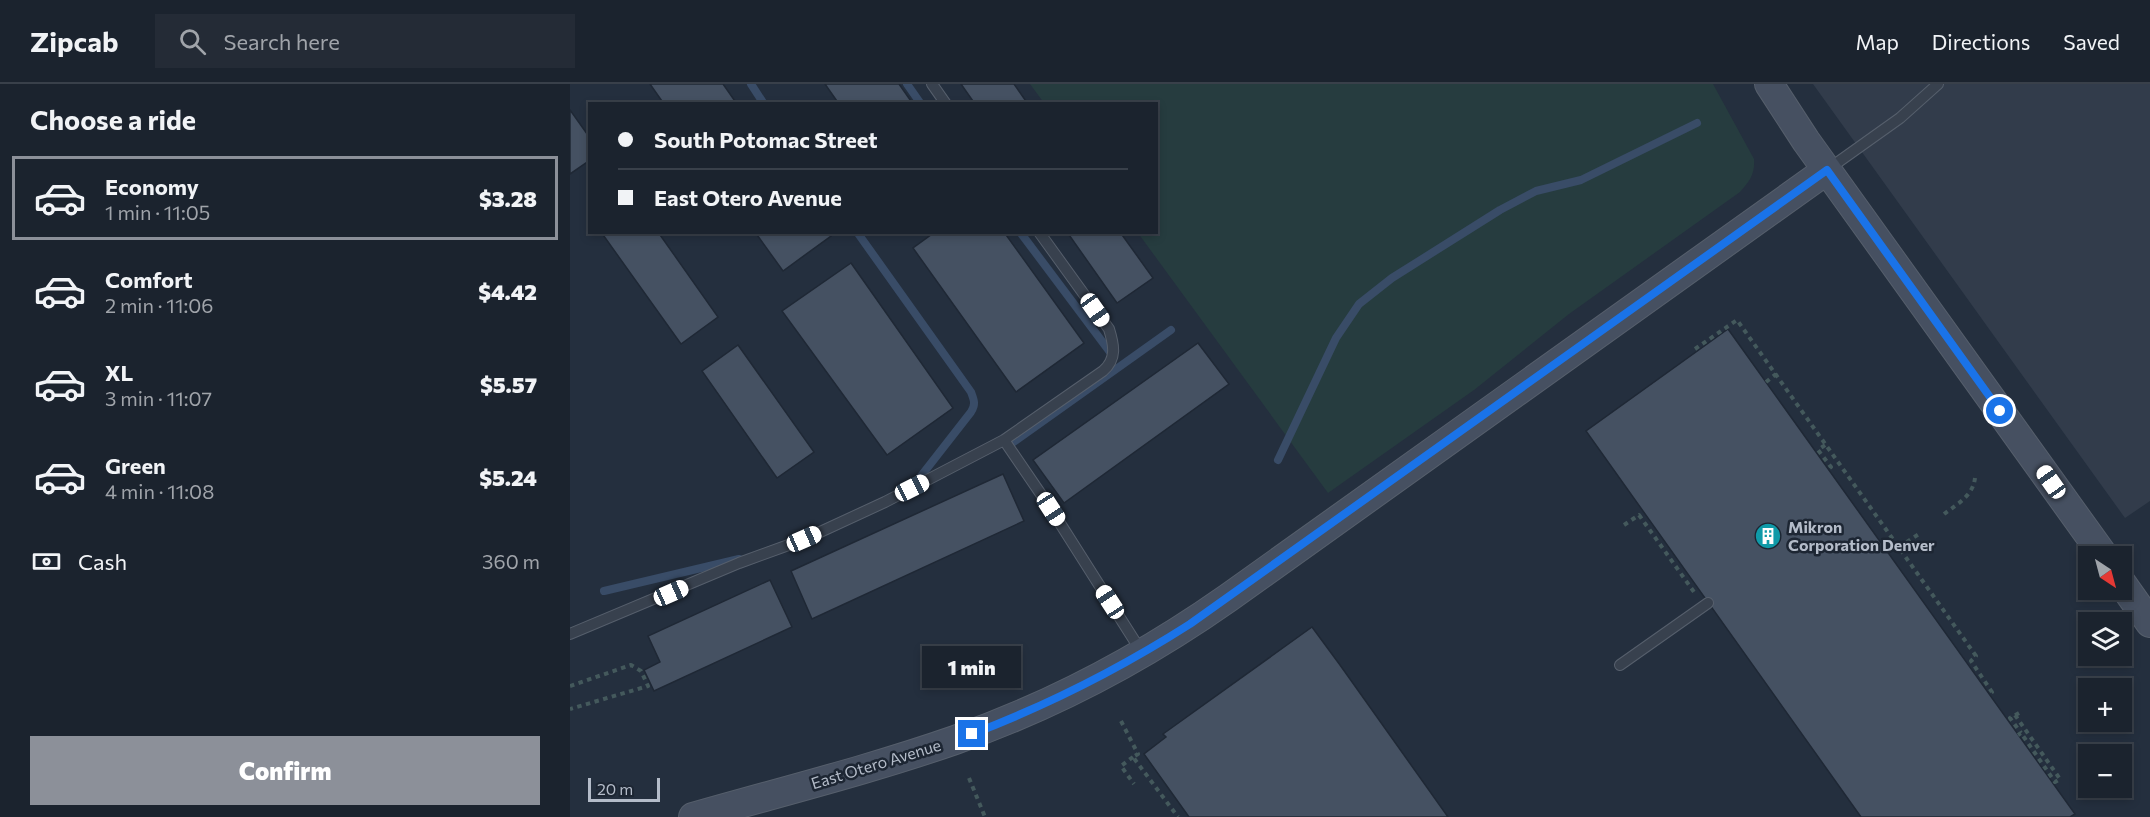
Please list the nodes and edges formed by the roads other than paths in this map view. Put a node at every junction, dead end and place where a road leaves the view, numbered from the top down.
1 (932, 84) edge
2 (1769, 84) edge
3 (1938, 84) edge
4 (945, 102) edge
5 (1827, 170) junction
6 (1040, 234) edge
7 (1004, 440) junction
8 (2096, 546) edge
9 (2132, 598) edge
10 (1706, 605) road end
11 (2150, 623) edge
12 (570, 634) edge
13 (1143, 653) junction
14 (1620, 665) dead end
15 (693, 817) edge

1 - 4 lane
2 - 5 street
3 - 5 lane
5 - 8 street
5 - 13 street, East Otero Avenue
6 - 7 lane
7 - 12 lane
7 - 13 lane
9 - 11 street
10 - 14 lane
13 - 15 street, East Otero Avenue

